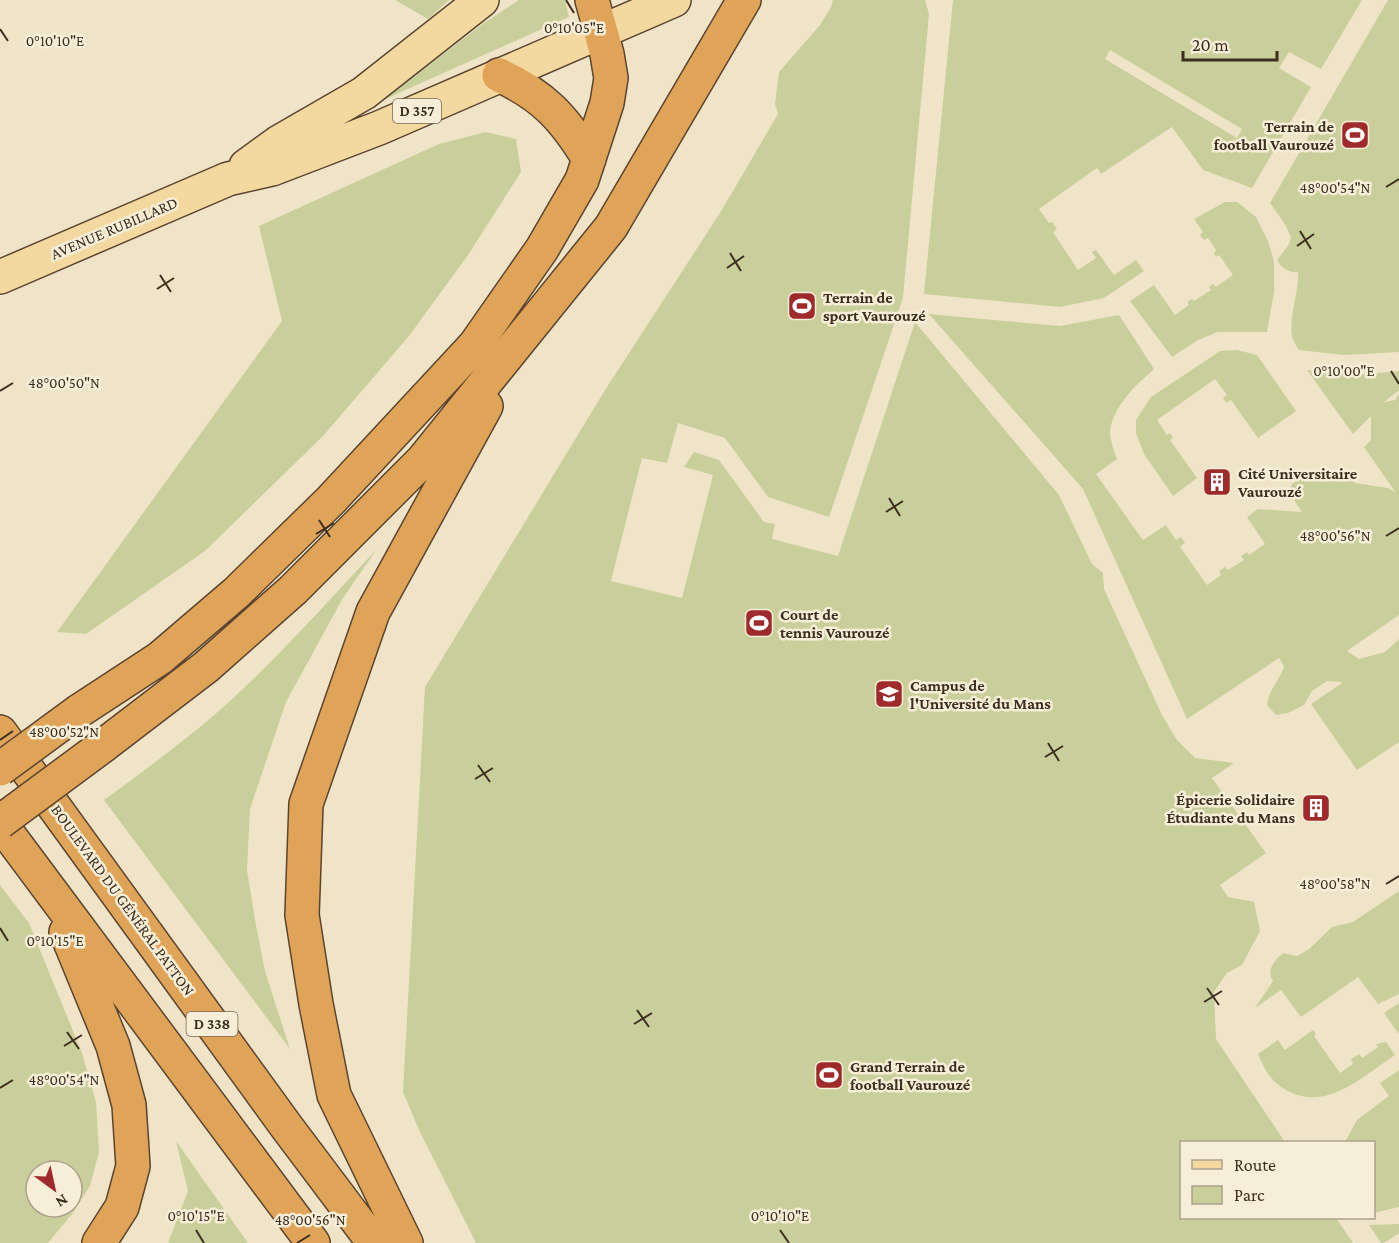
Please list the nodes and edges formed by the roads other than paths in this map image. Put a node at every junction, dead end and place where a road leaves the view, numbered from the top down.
1 (482, 0) edge
2 (674, 0) edge
3 (744, 0) edge
4 (596, 15) edge
5 (499, 75) junction
6 (589, 159) junction
7 (228, 179) junction
8 (0, 278) edge
9 (528, 331) junction
10 (0, 732) edge
11 (0, 769) edge
12 (0, 822) edge
13 (49, 888) junction
14 (99, 1243) edge
15 (313, 1243) edge
16 (374, 1243) edge
17 (406, 1243) edge

1 - 7 main road, D 357
2 - 4 main road, D 357
3 - 9 highway
4 - 5 main road, D 357
4 - 6 highway
5 - 6 highway
5 - 7 main road, D 357
6 - 11 highway, bridge
7 - 8 main road, AVENUE RUBILLARD
9 - 12 highway, bridge
9 - 17 highway
10 - 16 highway, BOULEVARD DU GÉNÉRAL PATTON / D 338
12 - 13 highway, D 338
13 - 14 highway
13 - 15 highway, D 338

